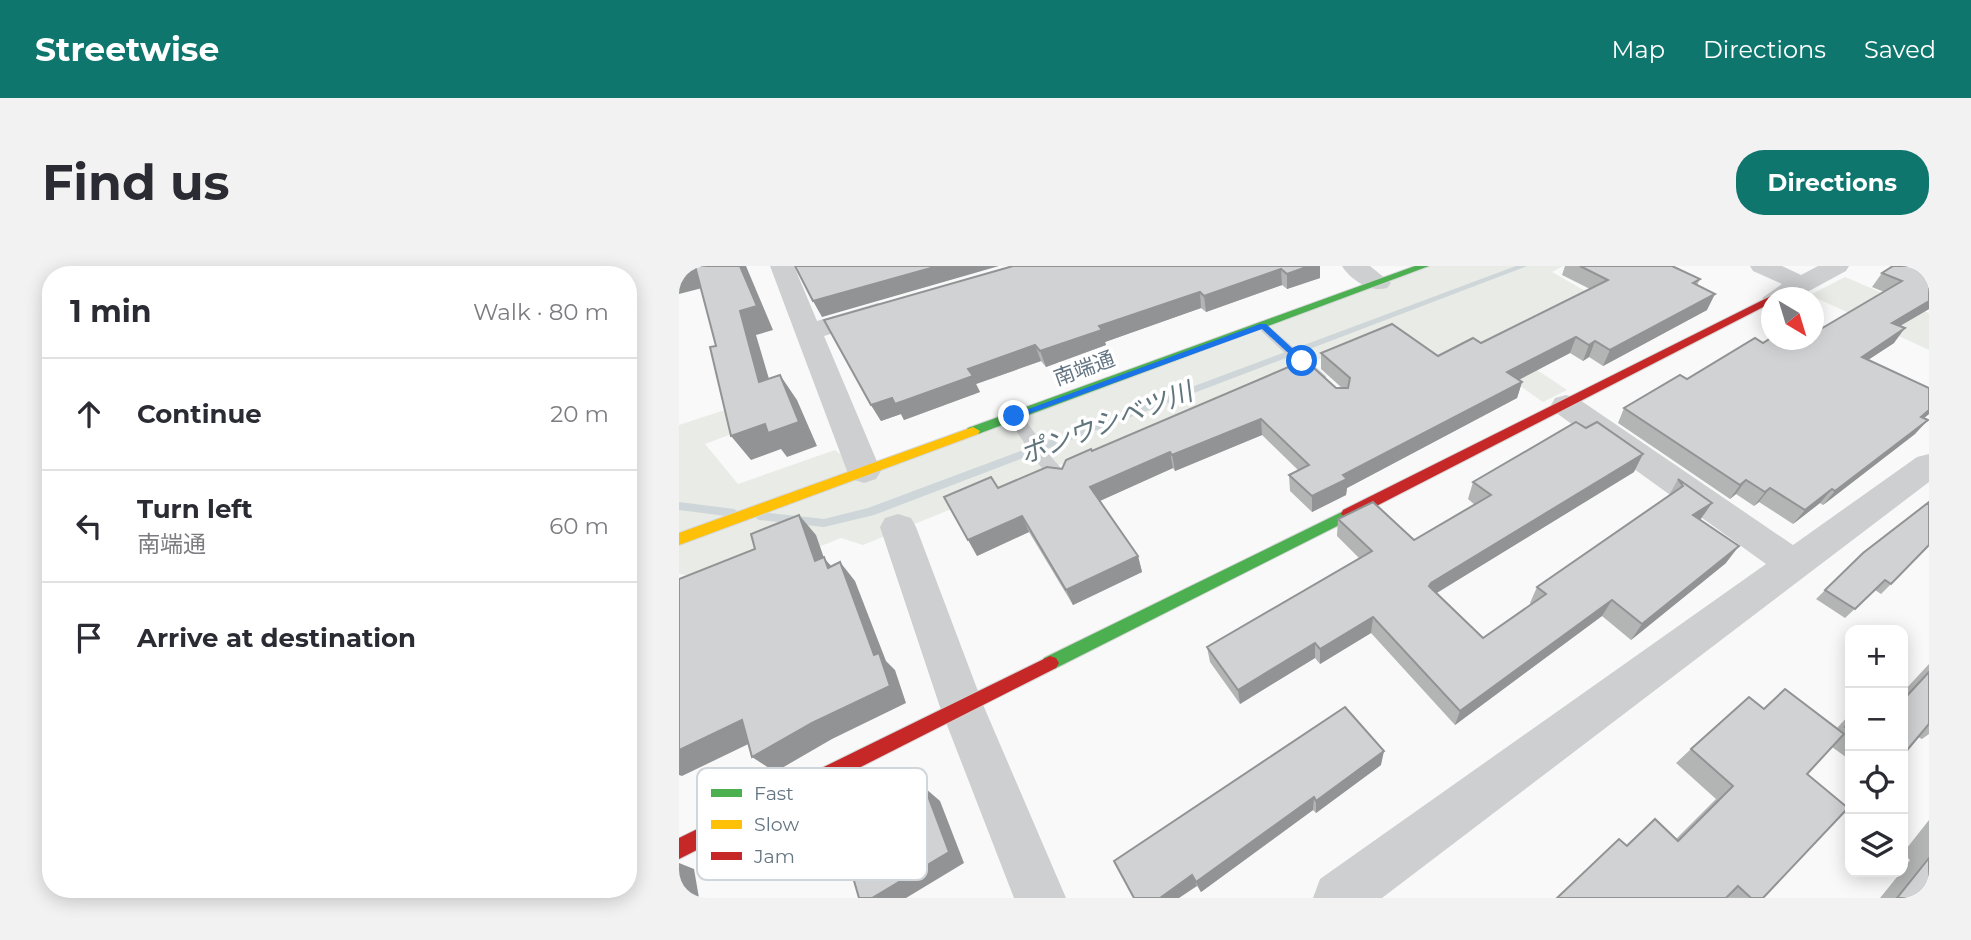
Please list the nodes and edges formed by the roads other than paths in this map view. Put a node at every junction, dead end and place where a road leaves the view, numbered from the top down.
1 (782, 266) edge
2 (1355, 266) edge
3 (1424, 266) edge
4 (1762, 266) edge
5 (1837, 266) edge
6 (1378, 283) junction
7 (1801, 284) junction
8 (1795, 287) edge
9 (901, 304) edge
10 (1761, 304) edge
11 (1263, 325) junction
12 (808, 331) junction
13 (1332, 390) edge
14 (1566, 405) junction
15 (1014, 416) junction
16 (1929, 465) edge
17 (864, 471) junction
18 (1062, 478) edge
19 (898, 527) dead end
20 (684, 537) edge
21 (1795, 565) junction
22 (961, 707) junction
23 (840, 768) edge
24 (697, 840) edge
25 (679, 849) edge
26 (1040, 898) edge
27 (1339, 898) edge

1 - 12 street
2 - 6 street
3 - 6 street, 南端通
4 - 7 street
5 - 7 street
6 - 11 street, 南端通
7 - 8 street
9 - 12 street
10 - 14 street
11 - 13 lane
11 - 15 street, 南端通
12 - 17 street
14 - 21 street
14 - 22 street
15 - 17 street, 南端通
15 - 18 lane
16 - 21 street
17 - 20 street, 南端通
19 - 22 street
21 - 27 street
22 - 23 street
22 - 26 street
24 - 25 street

